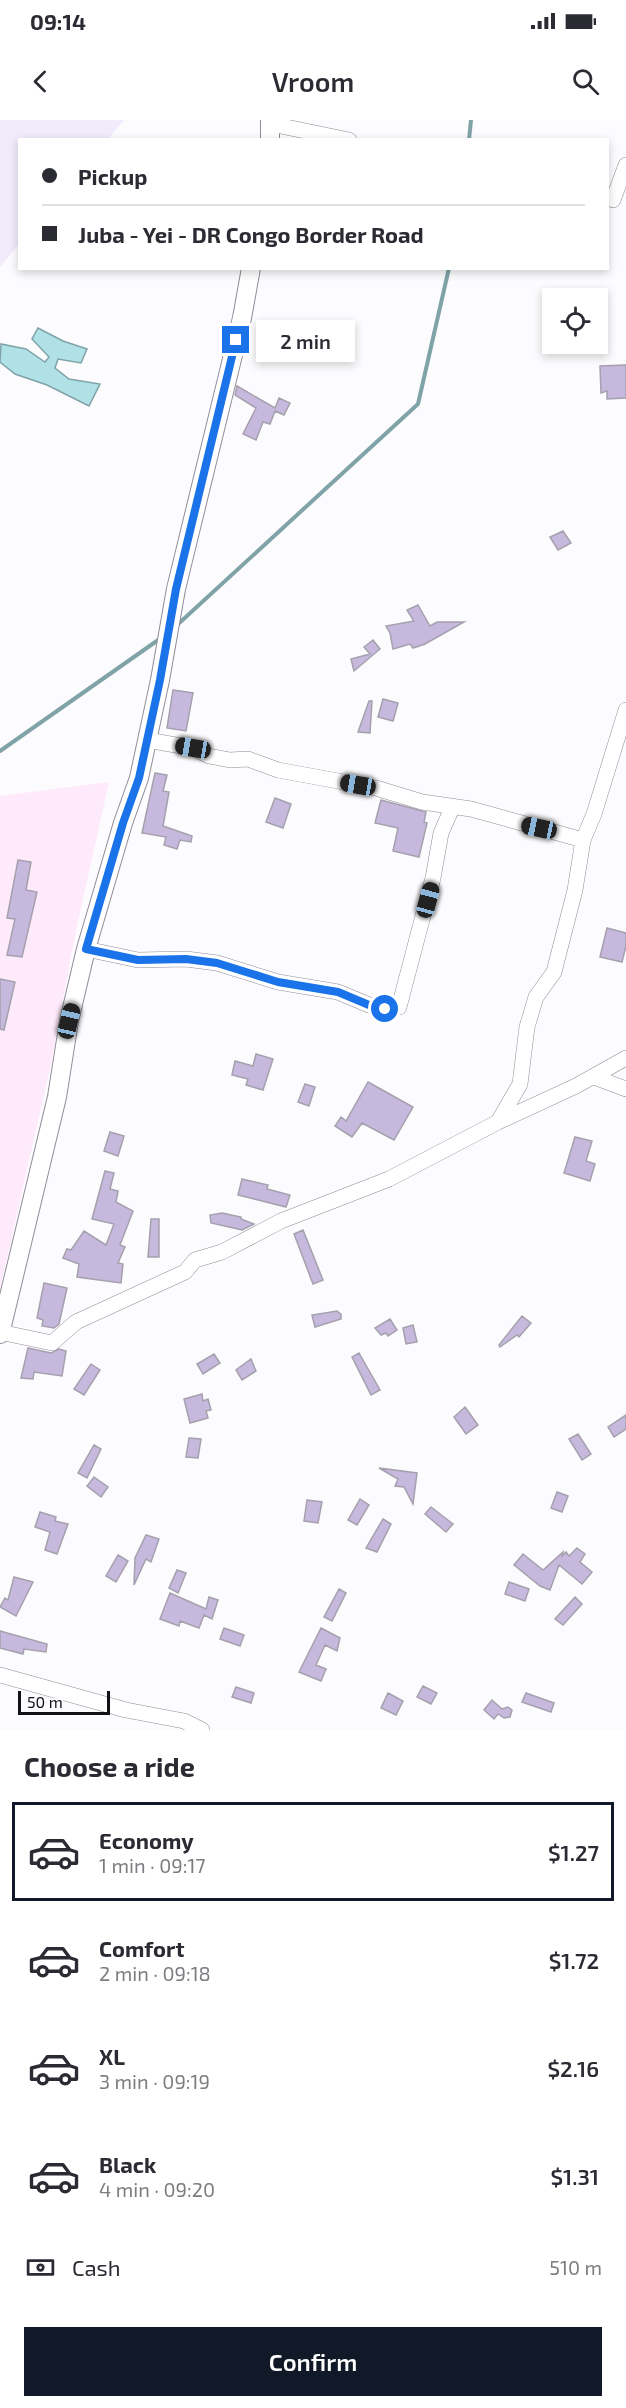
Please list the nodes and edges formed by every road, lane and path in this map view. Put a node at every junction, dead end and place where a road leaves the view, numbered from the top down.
1 (270, 128) edge
2 (336, 138) edge
3 (626, 165) edge
4 (616, 200) edge
5 (251, 270) edge
6 (626, 710) edge
7 (147, 740) junction
8 (453, 806) junction
9 (583, 840) junction
10 (86, 949) junction
11 (626, 1058) edge
12 (594, 1077) junction
13 (626, 1089) edge
14 (498, 1122) junction
15 (0, 1333) edge
16 (0, 1675) edge
17 (202, 1730) edge

1 - 2 street
3 - 4 street
5 - 7 main road
6 - 9 street
7 - 8 street
7 - 10 main road
8 - 9 street
8 - 10 street
9 - 14 street
10 - 15 main road
11 - 12 street
12 - 13 street
12 - 14 street
14 - 15 street
16 - 17 street

